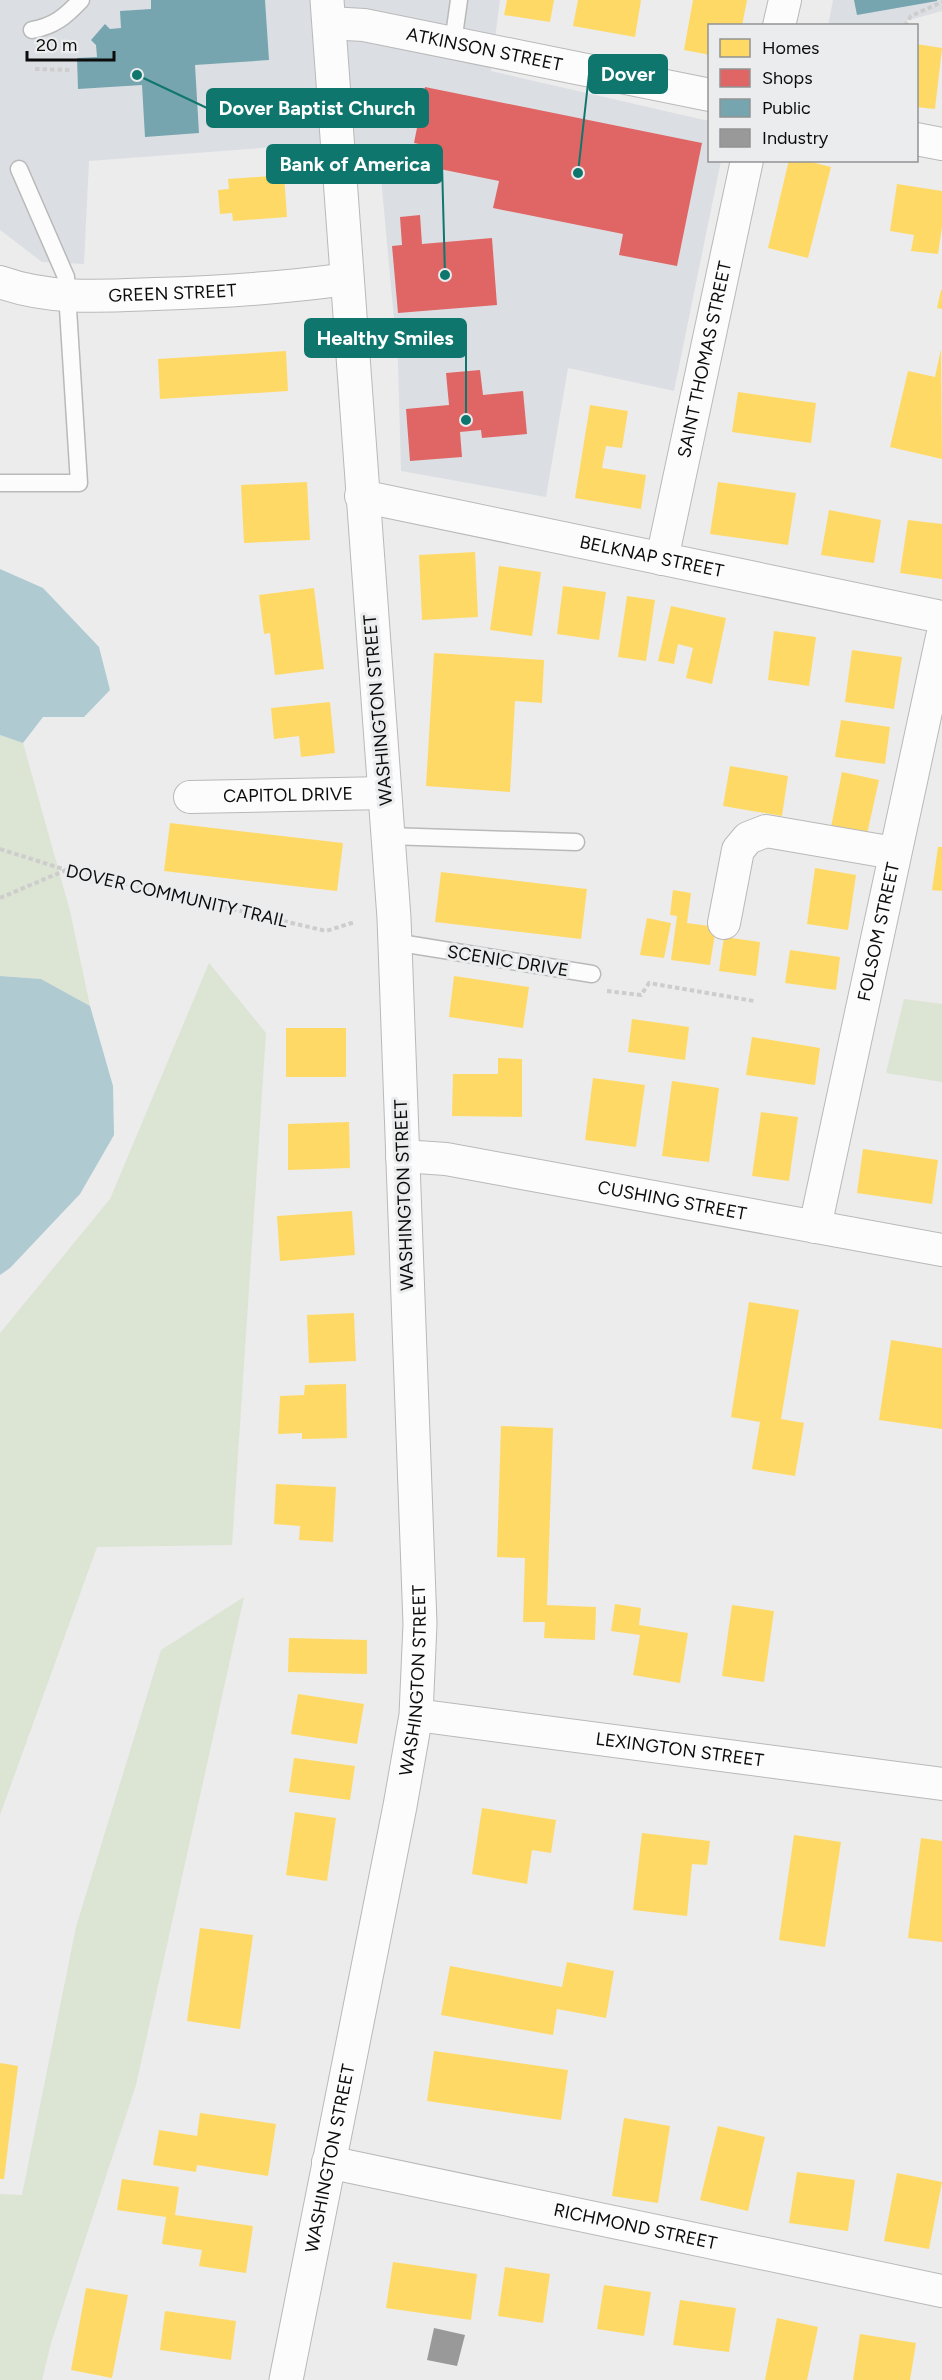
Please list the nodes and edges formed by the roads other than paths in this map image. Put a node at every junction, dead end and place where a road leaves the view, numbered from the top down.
1 (81, 0) edge
2 (459, 0) edge
3 (785, 0) edge
4 (328, 11) edge
5 (779, 24) edge
6 (32, 30) dead end
7 (453, 43) junction
8 (708, 95) edge
9 (918, 139) edge
10 (942, 144) edge
11 (747, 162) edge
12 (19, 169) dead end
13 (347, 279) junction
14 (0, 282) edge
15 (69, 296) junction
16 (0, 483) edge
17 (361, 496) junction
18 (662, 559) junction
19 (942, 617) edge
20 (942, 637) edge
21 (385, 793) junction
22 (190, 797) dead end
23 (388, 836) junction
24 (576, 842) dead end
25 (894, 854) junction
26 (724, 923) dead end
27 (409, 945) junction
28 (592, 974) road end
29 (402, 1156) junction
30 (815, 1227) junction
31 (942, 1250) edge
32 (416, 1715) junction
33 (942, 1784) edge
34 (328, 2162) junction
35 (942, 2291) edge
36 (286, 2380) edge

1 - 6 lane
2 - 7 lane
3 - 5 street
4 - 7 street, ATKINSON STREET
4 - 13 street, WASHINGTON STREET
7 - 8 street, ATKINSON STREET
9 - 10 street
11 - 18 street, SAINT THOMAS STREET
12 - 15 lane
13 - 15 street, GREEN STREET
13 - 17 street, WASHINGTON STREET
14 - 15 street, GREEN STREET
15 - 16 lane
17 - 18 street, BELKNAP STREET
17 - 21 street, WASHINGTON STREET
18 - 19 street, BELKNAP STREET
20 - 25 street, FOLSOM STREET
21 - 22 street, CAPITOL DRIVE
21 - 23 street, WASHINGTON STREET
23 - 24 lane
23 - 27 street, WASHINGTON STREET
25 - 26 street
25 - 30 street, FOLSOM STREET
27 - 28 lane, SCENIC DRIVE
27 - 29 street, WASHINGTON STREET
29 - 30 street, CUSHING STREET
29 - 32 street, WASHINGTON STREET
30 - 31 street, CUSHING STREET
32 - 33 street, LEXINGTON STREET
32 - 34 street, WASHINGTON STREET
34 - 35 street, RICHMOND STREET
34 - 36 street, WASHINGTON STREET

